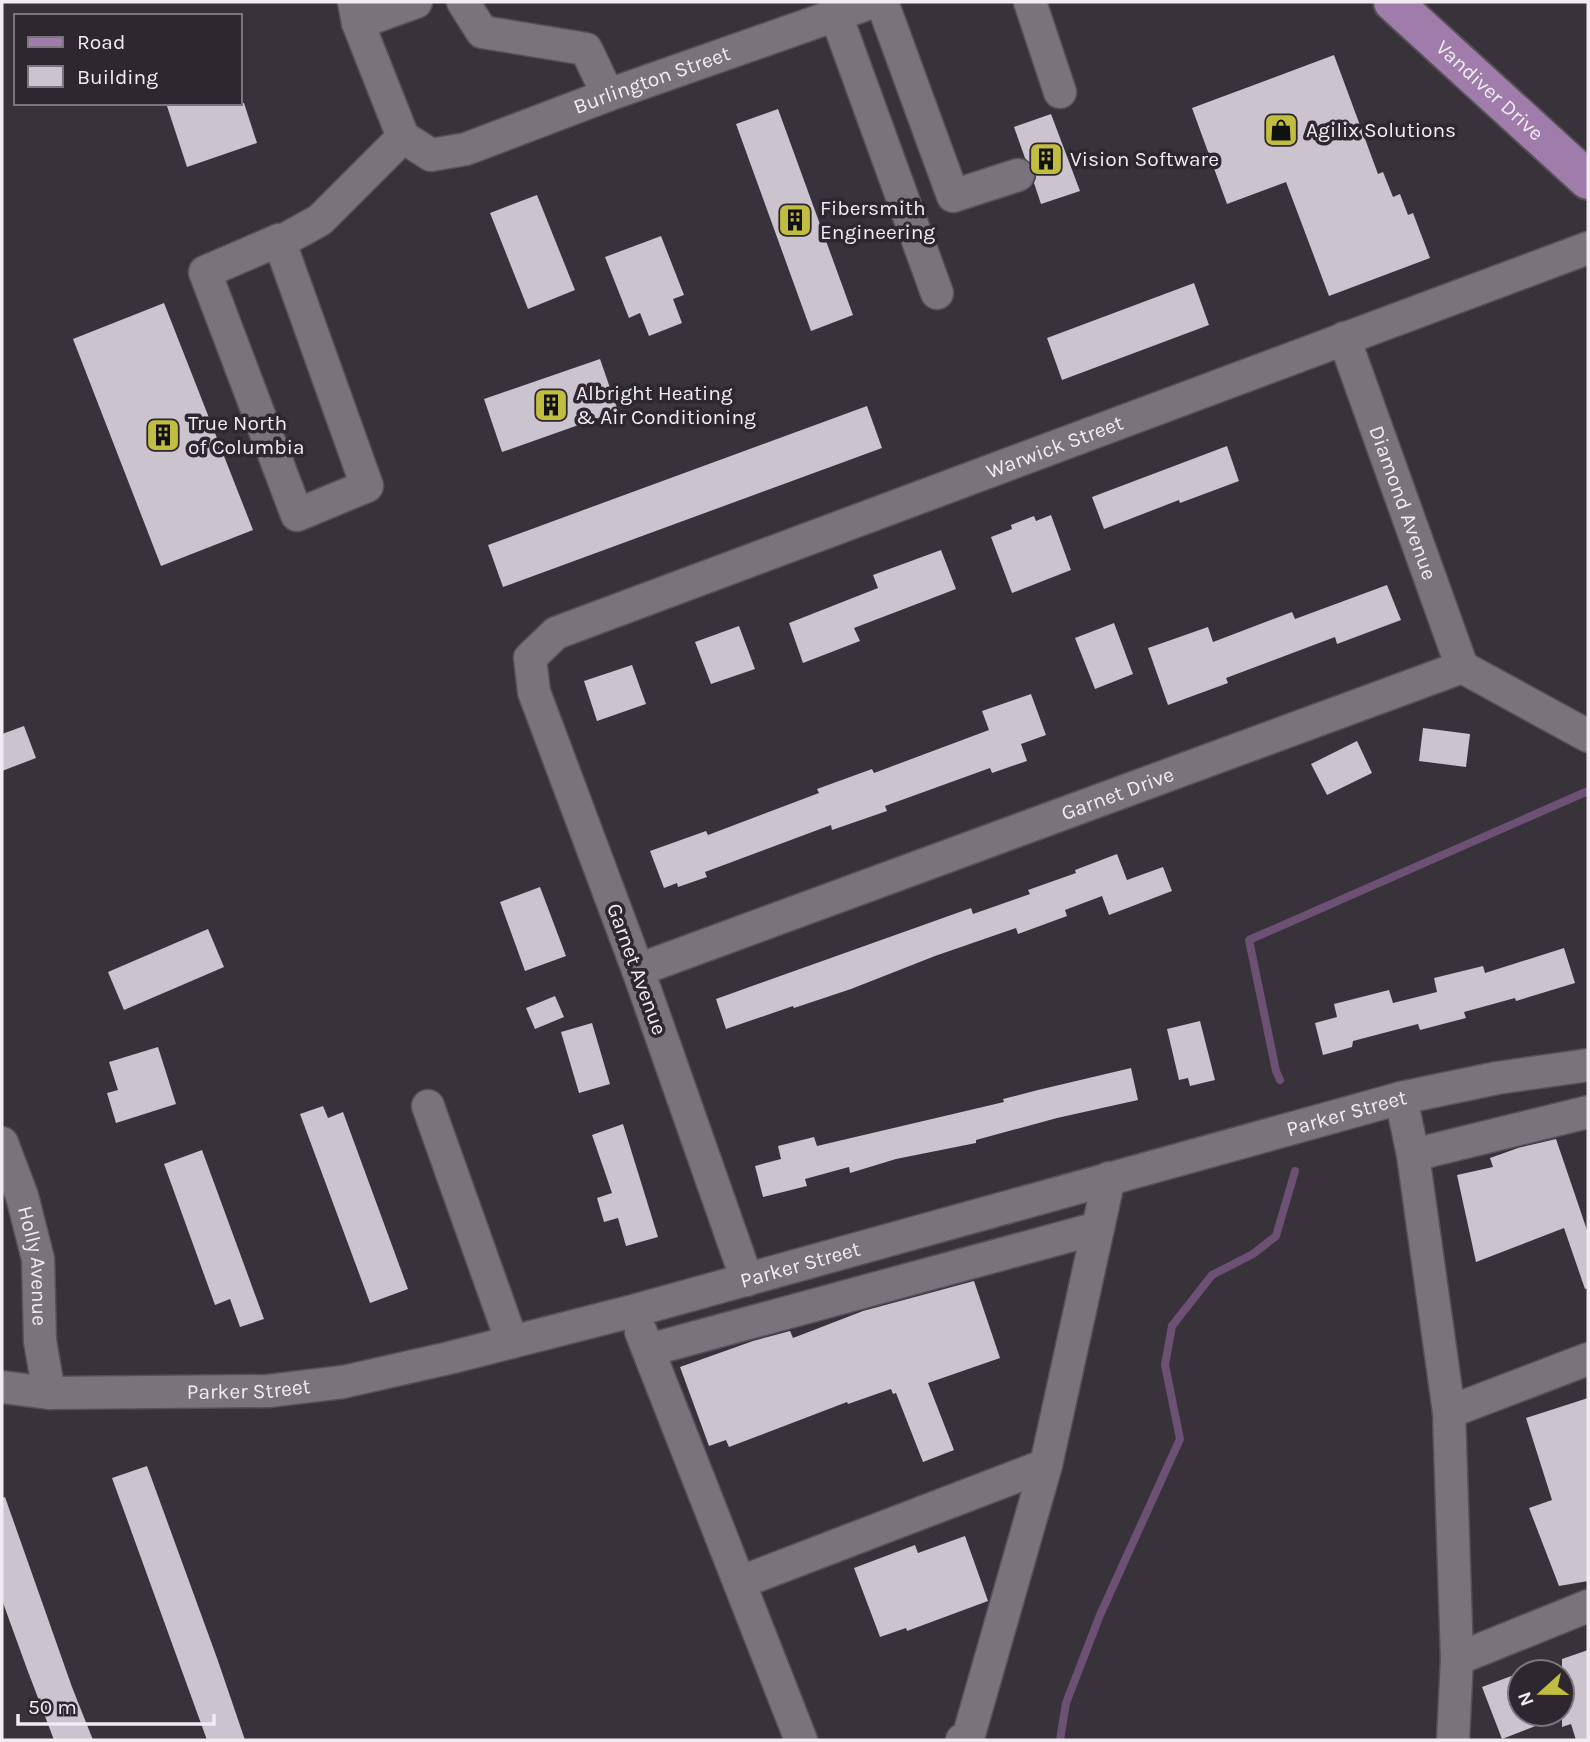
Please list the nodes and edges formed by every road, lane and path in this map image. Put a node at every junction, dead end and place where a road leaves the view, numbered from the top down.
1 (416, 2) edge
2 (463, 2) edge
3 (873, 2) edge
4 (882, 2) edge
5 (1030, 2) edge
6 (1392, 2) edge
7 (356, 12) edge
8 (836, 15) junction
9 (1060, 92) dead end
10 (608, 95) junction
11 (403, 137) junction
12 (1018, 175) dead end
13 (1588, 180) edge
14 (279, 240) junction
15 (1588, 248) edge
16 (937, 293) dead end
17 (1344, 338) junction
18 (530, 658) joint
19 (1462, 667) junction
20 (1588, 736) edge
21 (638, 970) junction
22 (1588, 1065) edge
23 (1401, 1098) junction
24 (428, 1106) dead end
25 (1588, 1112) edge
26 (2, 1143) edge
27 (1413, 1154) junction
28 (1109, 1178) junction
29 (1098, 1228) junction
30 (747, 1280) junction
31 (633, 1311) junction
32 (512, 1342) junction
33 (649, 1350) junction
34 (1588, 1359) edge
35 (2, 1387) edge
36 (49, 1393) junction
37 (1448, 1412) junction
38 (1046, 1465) junction
39 (741, 1582) junction
40 (1588, 1606) edge
41 (1457, 1659) junction
42 (801, 1740) edge
43 (962, 1740) edge
44 (1453, 1740) edge

1 - 7 street
2 - 10 street
3 - 8 street, Burlington Street
4 - 12 street
5 - 9 street
6 - 13 main road, Vandiver Drive
7 - 11 street
8 - 10 street, Burlington Street
8 - 16 street
10 - 11 street, Burlington Street
11 - 14 street
14 - 14 street
15 - 17 street, Warwick Street
17 - 18 street, Warwick Street
17 - 19 street, Diamond Avenue
18 - 21 street, Garnet Avenue
19 - 20 street
19 - 21 street, Garnet Drive
21 - 30 street, Garnet Avenue
22 - 23 street, Parker Street
23 - 27 street
23 - 28 street, Parker Street
24 - 32 street
25 - 27 street
26 - 36 street, Holly Avenue
27 - 37 street
28 - 29 street
28 - 30 street, Parker Street
29 - 33 street
29 - 38 street
30 - 31 street, Parker Street
31 - 32 street, Parker Street
31 - 33 street
32 - 36 street, Parker Street
33 - 39 street
34 - 37 street
35 - 36 street, Parker Street
37 - 41 street
38 - 39 street
38 - 43 street
39 - 42 street
40 - 41 street
41 - 44 street

